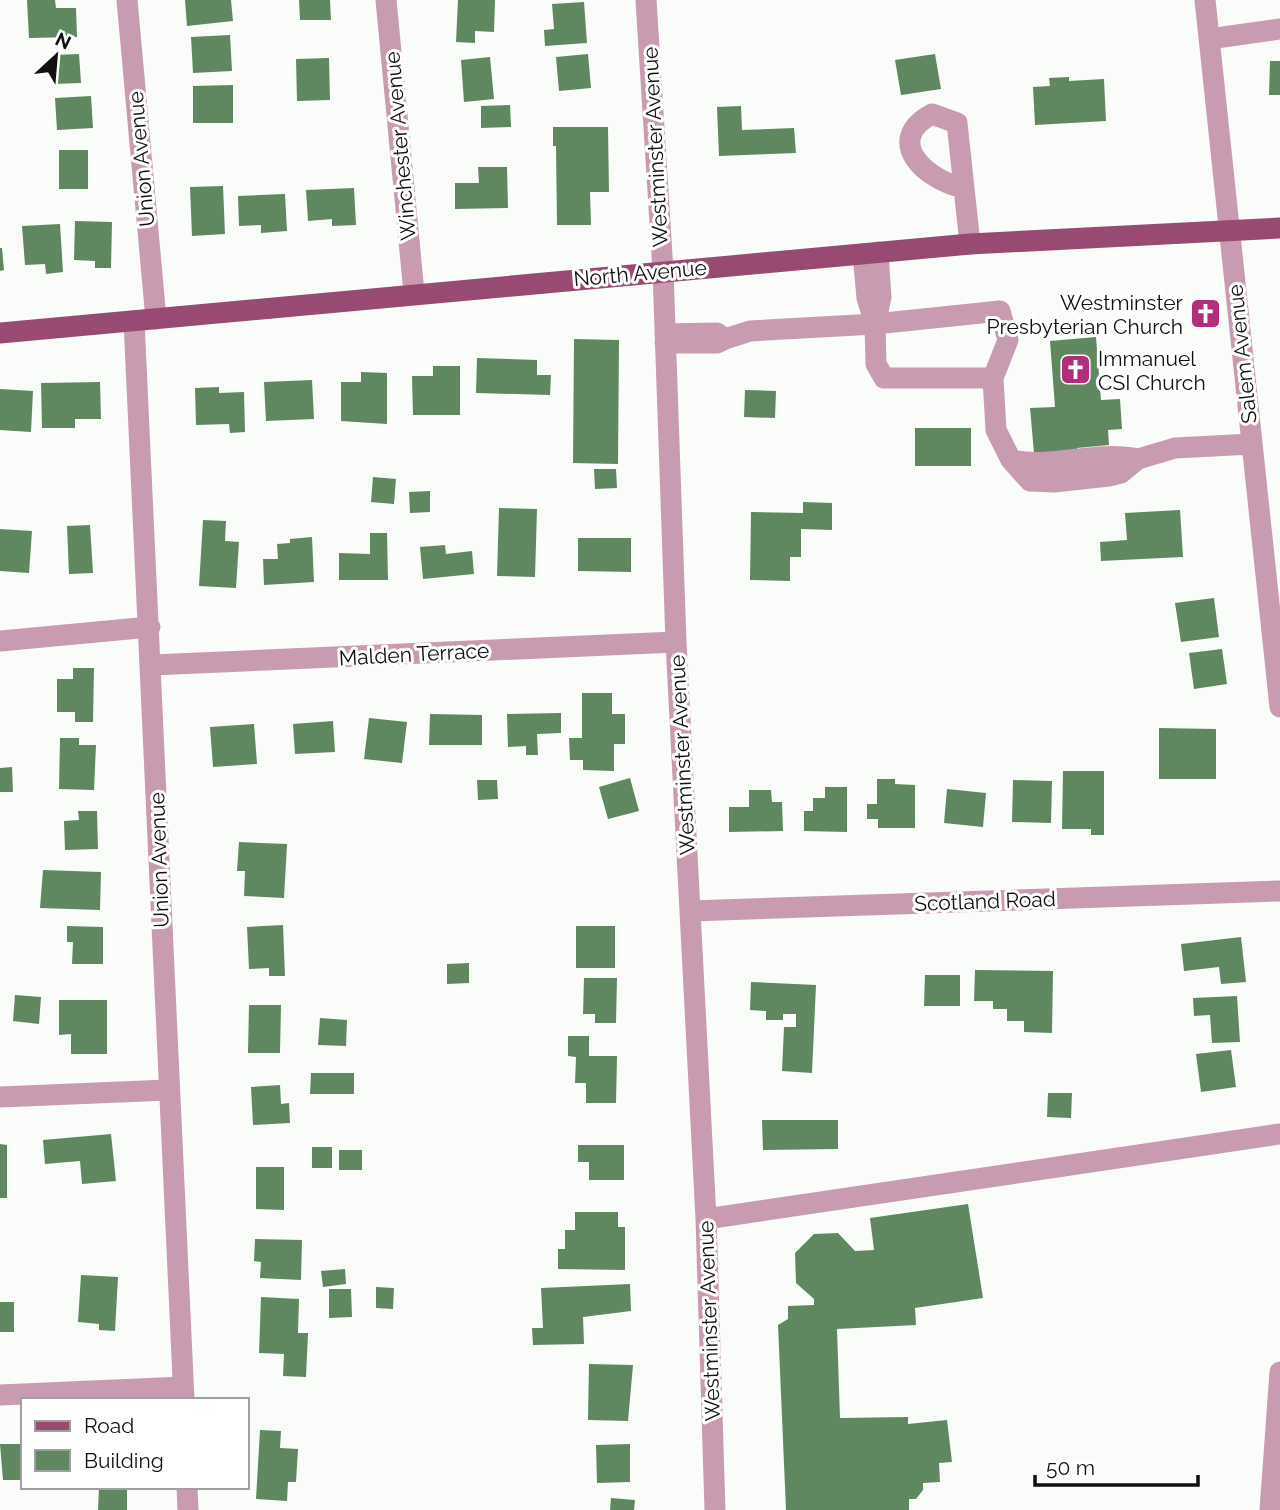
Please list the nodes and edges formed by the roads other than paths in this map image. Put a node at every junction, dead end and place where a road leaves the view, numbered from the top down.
1 (127, 0) edge
2 (386, 0) edge
3 (646, 0) edge
4 (1205, 0) edge
5 (1280, 29) edge
6 (1209, 39) junction
7 (964, 188) dead end
8 (1280, 228) edge
9 (1228, 230) junction
10 (970, 244) junction
11 (870, 253) junction
12 (663, 271) junction
13 (414, 293) junction
14 (156, 319) junction
15 (134, 321) junction
16 (875, 324) junction
17 (0, 333) edge
18 (665, 338) junction
19 (993, 378) junction
20 (1252, 444) junction
21 (1275, 619) edge
22 (150, 627) junction
23 (0, 641) edge
24 (676, 642) junction
25 (152, 665) junction
26 (1280, 707) edge
27 (1280, 891) edge
28 (691, 911) junction
29 (168, 1090) junction
30 (0, 1097) edge
31 (1280, 1134) edge
32 (706, 1219) junction
33 (1280, 1372) edge
34 (183, 1393) edge
35 (0, 1395) edge
36 (1276, 1487) edge
37 (187, 1489) edge
38 (187, 1510) edge
39 (715, 1510) edge
40 (1270, 1510) edge

1 - 14 street, Union Avenue
2 - 13 street, Winchester Avenue
3 - 12 street, Westminster Avenue
4 - 6 street, Salem Avenue
5 - 6 street
6 - 9 street, Salem Avenue
7 - 10 street
8 - 9 main road, North Avenue
9 - 10 main road, North Avenue
9 - 20 street, Salem Avenue
10 - 11 main road, North Avenue
11 - 12 main road, North Avenue
11 - 16 street
12 - 13 main road, North Avenue
12 - 18 street, Westminster Avenue
13 - 14 main road, North Avenue
14 - 15 main road, North Avenue
15 - 17 main road, North Avenue
15 - 22 street, Union Avenue
16 - 18 street
16 - 19 street
16 - 19 street
18 - 24 street, Westminster Avenue
19 - 20 street
20 - 21 street, Salem Avenue
21 - 26 street, Salem Avenue
22 - 23 street
22 - 25 street, Union Avenue
24 - 25 street, Malden Terrace
24 - 28 street, Westminster Avenue
25 - 29 street, Union Avenue
27 - 28 street, Scotland Road
28 - 32 street, Westminster Avenue
29 - 30 street
29 - 34 street, Union Avenue
31 - 32 street
32 - 39 street, Westminster Avenue
33 - 36 street
34 - 35 street
36 - 40 street
37 - 38 street

